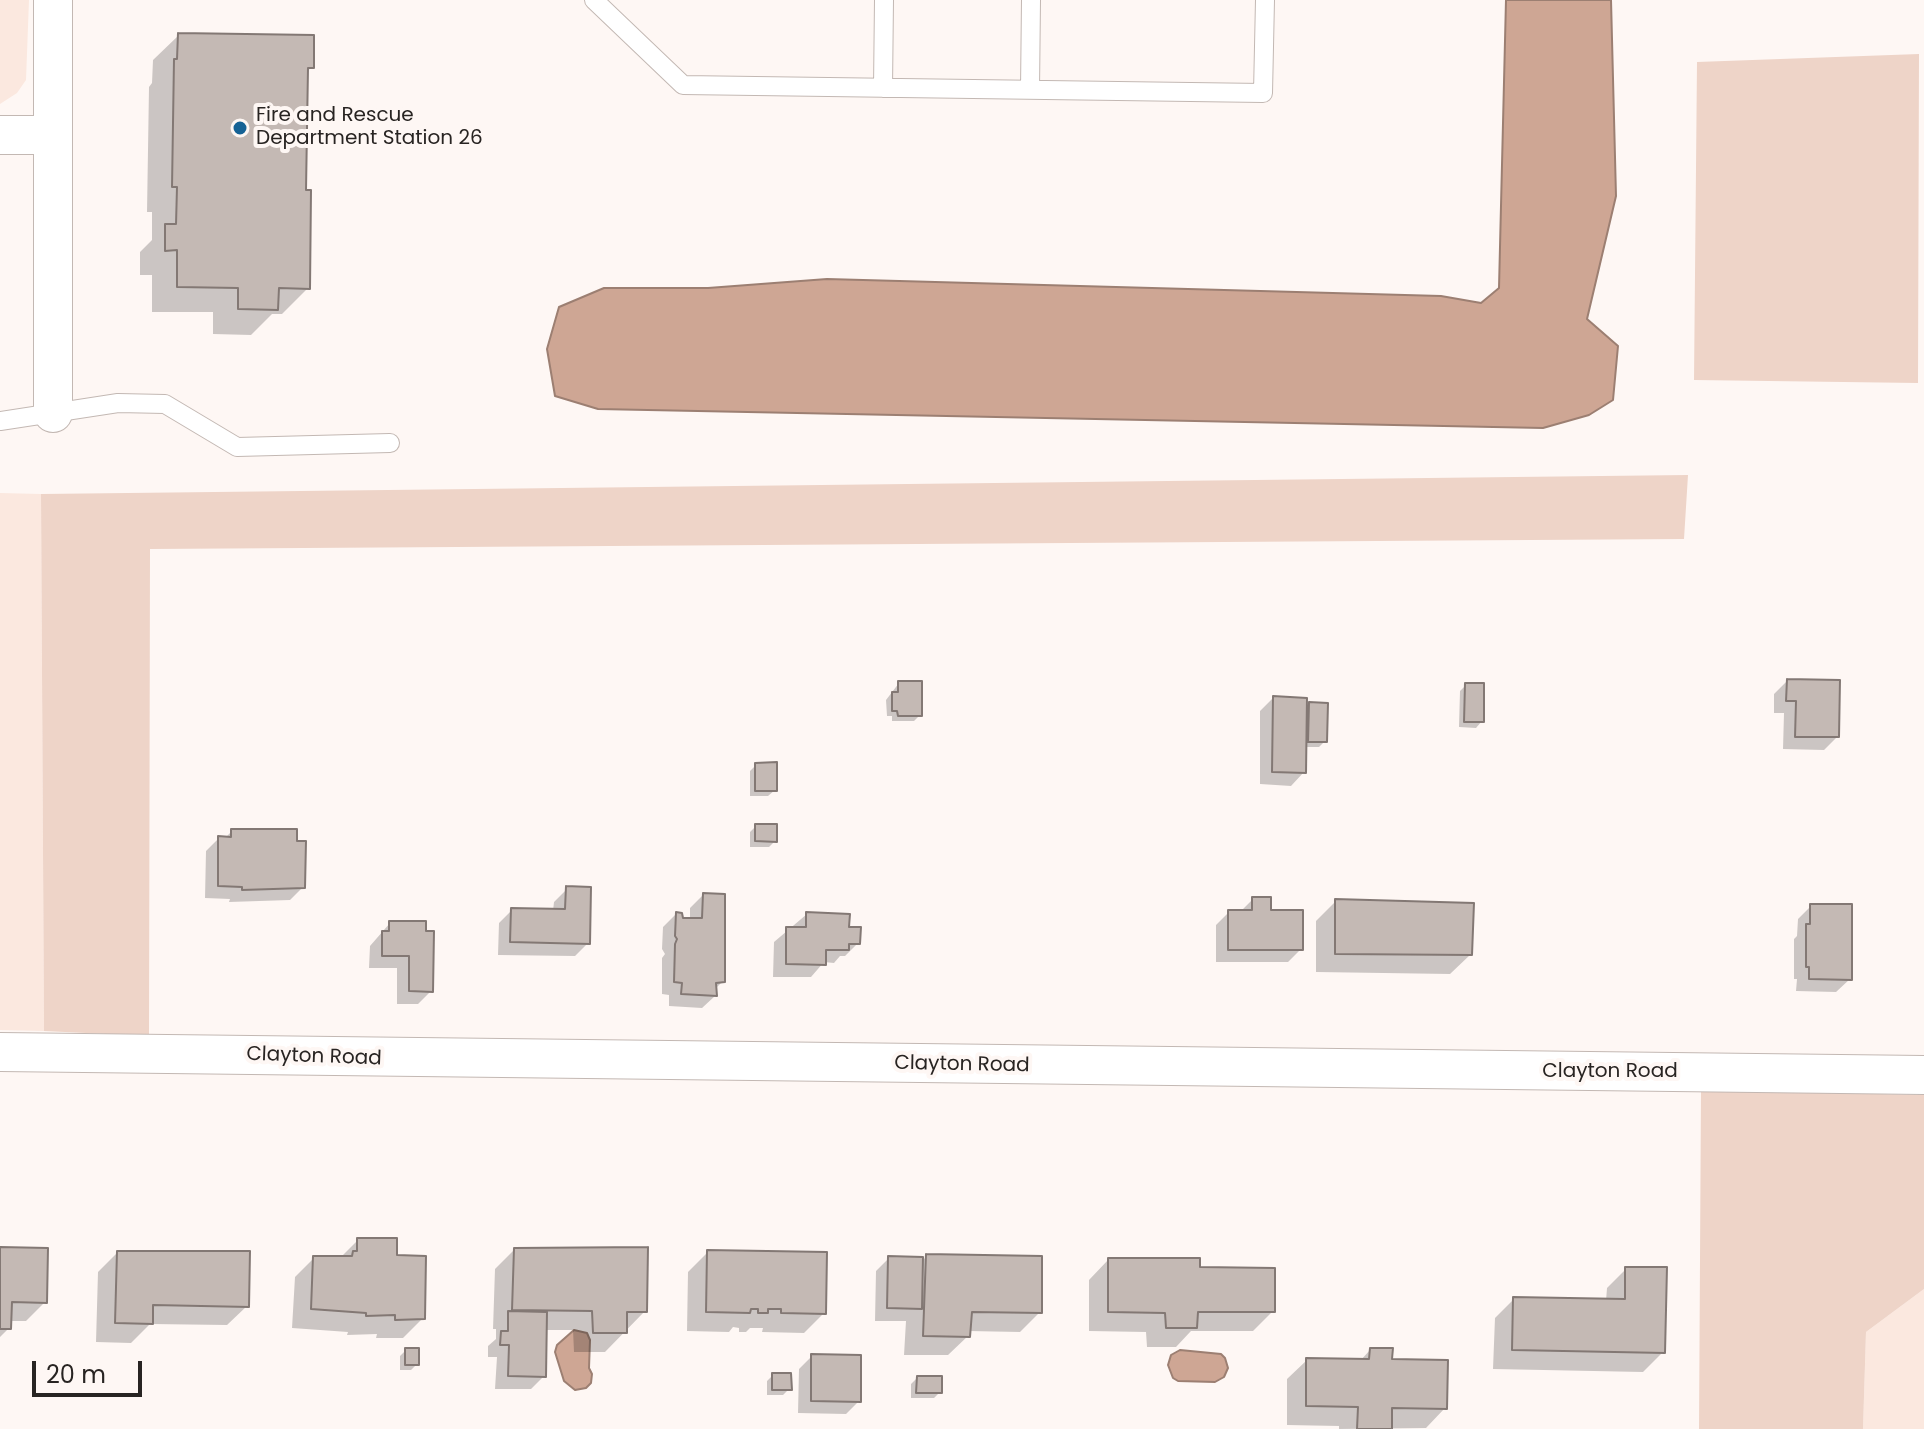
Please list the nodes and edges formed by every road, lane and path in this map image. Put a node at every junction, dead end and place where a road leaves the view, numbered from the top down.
1 (53, 0) edge
2 (594, 0) edge
3 (884, 0) edge
4 (1031, 0) edge
5 (1265, 0) edge
6 (883, 88) junction
7 (1030, 90) junction
8 (0, 135) edge
9 (52, 135) junction
10 (53, 413) junction
11 (0, 421) edge
12 (390, 443) dead end
13 (0, 1052) edge
14 (1924, 1075) edge

1 - 9 street
2 - 6 lane
3 - 6 lane
4 - 7 lane
5 - 7 lane
6 - 7 lane
8 - 9 street
9 - 10 street
10 - 11 lane
10 - 12 lane
13 - 14 street, Clayton Road

